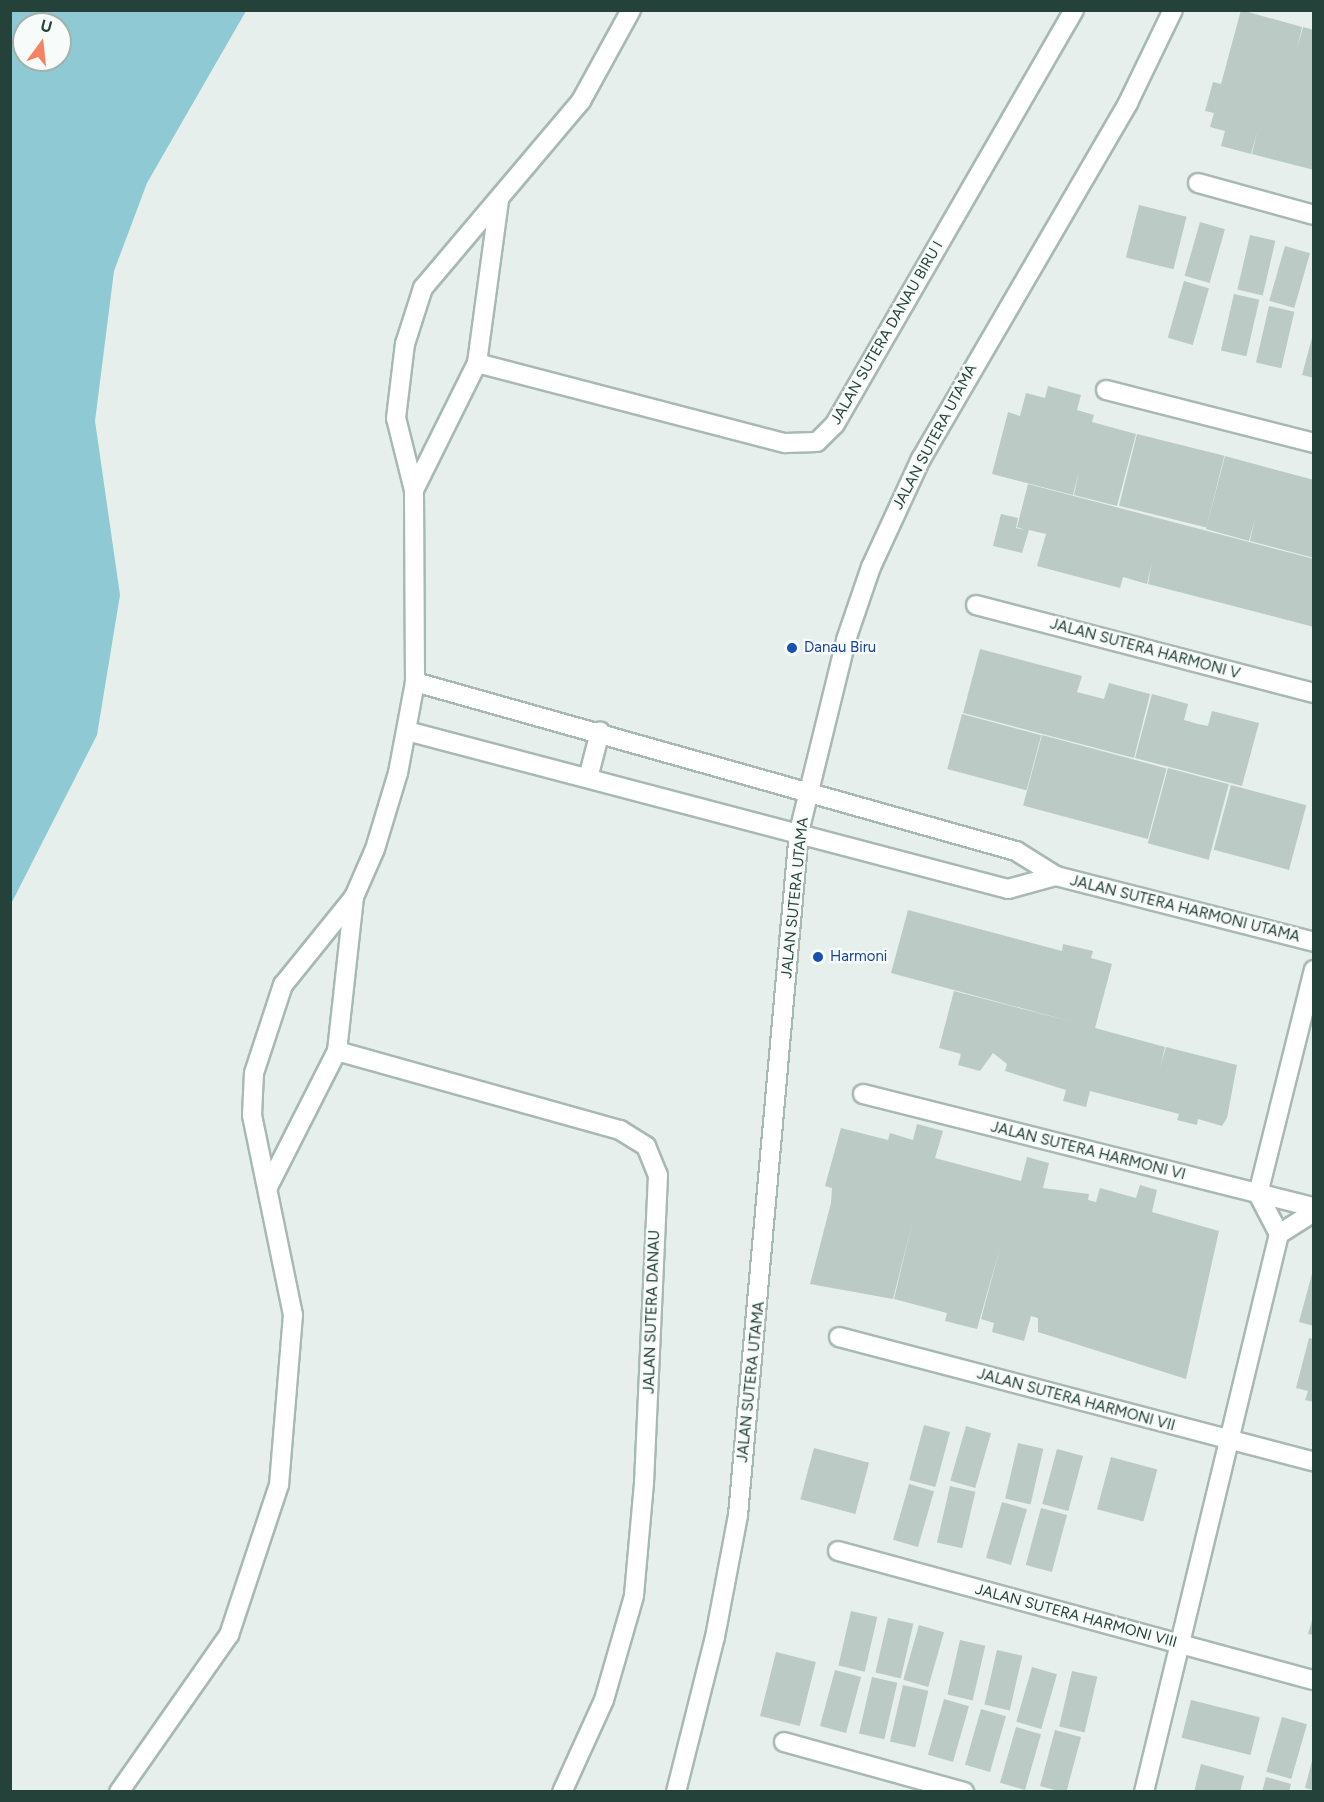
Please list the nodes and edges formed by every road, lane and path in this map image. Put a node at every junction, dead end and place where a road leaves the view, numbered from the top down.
1 (631, 10) edge
2 (1074, 10) edge
3 (1173, 10) edge
4 (1198, 183) dead end
5 (499, 200) junction
6 (1314, 215) edge
7 (477, 363) junction
8 (1106, 390) dead end
9 (1314, 443) edge
10 (414, 490) junction
11 (976, 605) dead end
12 (415, 682) junction
13 (1314, 693) edge
14 (407, 731) junction
15 (600, 732) junction
16 (588, 778) junction
17 (809, 790) junction
18 (799, 832) junction
19 (1056, 876) junction
20 (354, 897) junction
21 (1314, 942) edge
22 (1314, 970) edge
23 (337, 1050) junction
24 (863, 1094) dead end
25 (268, 1185) junction
26 (1258, 1194) junction
27 (1314, 1207) edge
28 (1314, 1212) edge
29 (1279, 1234) junction
30 (838, 1338) dead end
31 (1229, 1440) junction
32 (1314, 1462) edge
33 (838, 1551) dead end
34 (1180, 1644) junction
35 (1314, 1680) edge
36 (784, 1742) dead end
37 (119, 1791) edge
38 (562, 1791) edge
39 (676, 1791) edge
40 (964, 1791) edge
41 (1144, 1791) edge

1 - 5 street
2 - 7 street, JALAN SUTERA DANAU BIRU I
3 - 17 street, JALAN SUTERA UTAMA
4 - 6 street
5 - 7 street
5 - 10 street
7 - 10 street
8 - 9 street
10 - 12 street
11 - 13 street, JALAN SUTERA HARMONI V
12 - 14 street
12 - 15 street, JALAN SUTERA HARMONI UTAMA
14 - 16 street, JALAN SUTERA HARMONI UTAMA
14 - 20 street
15 - 16 street
15 - 17 street, JALAN SUTERA HARMONI UTAMA
16 - 18 street, JALAN SUTERA HARMONI UTAMA
17 - 18 street, JALAN SUTERA UTAMA
17 - 19 street, JALAN SUTERA HARMONI UTAMA
18 - 19 street, JALAN SUTERA HARMONI UTAMA
18 - 39 street, JALAN SUTERA UTAMA
19 - 21 street, JALAN SUTERA HARMONI UTAMA
20 - 23 street
20 - 25 street
22 - 26 street
23 - 25 street
23 - 38 street, JALAN SUTERA DANAU
24 - 26 street, JALAN SUTERA HARMONI VI
25 - 37 street
26 - 27 street, JALAN SUTERA HARMONI VI
26 - 29 street
28 - 29 street
29 - 31 street
30 - 31 street, JALAN SUTERA HARMONI VII
31 - 32 street, JALAN SUTERA HARMONI VII
31 - 34 street
33 - 34 street, JALAN SUTERA HARMONI VIII
34 - 35 street, JALAN SUTERA HARMONI VIII
34 - 41 street
36 - 40 street

